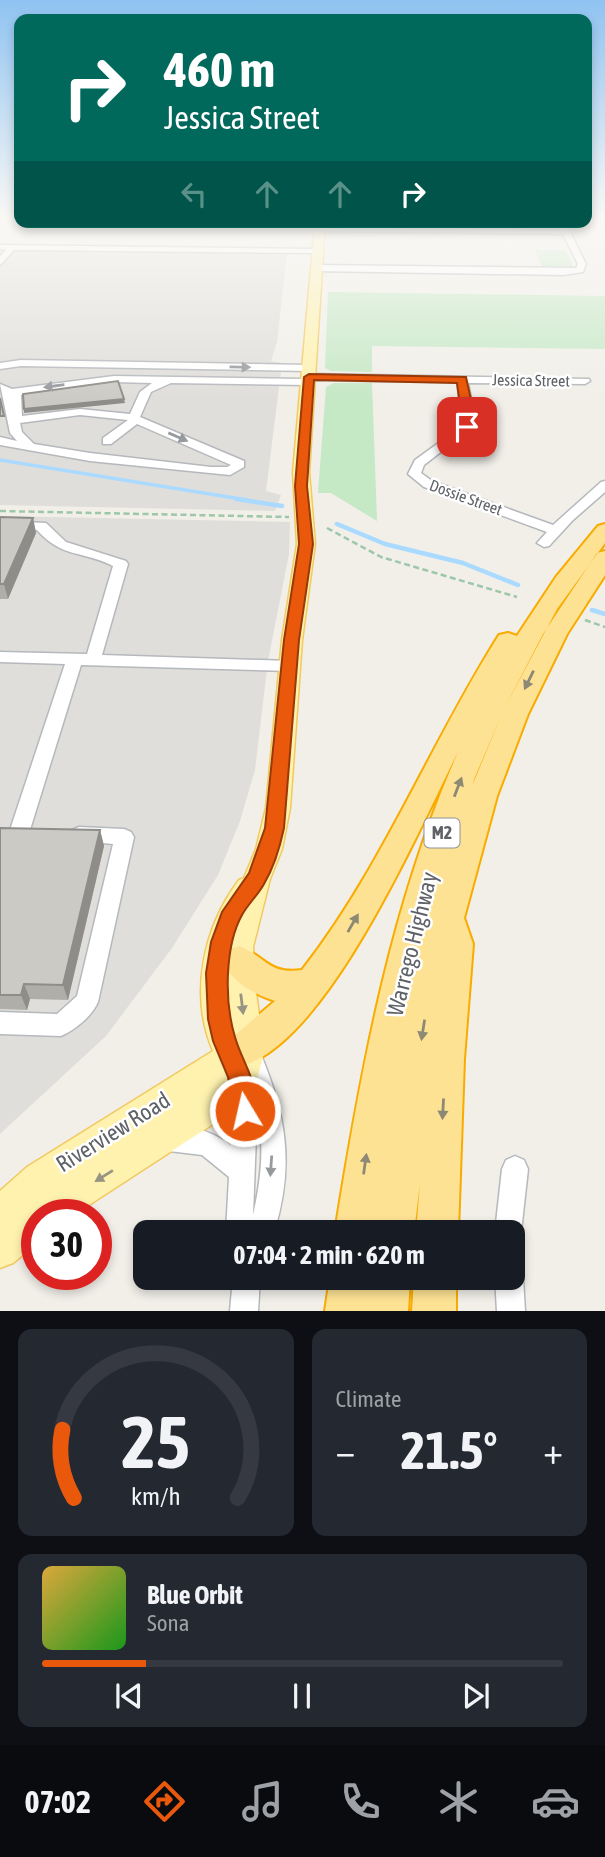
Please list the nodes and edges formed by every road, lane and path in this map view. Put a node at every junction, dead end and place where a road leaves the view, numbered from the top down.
1 (315, 280) edge
2 (90, 364) junction
3 (125, 365) junction
4 (0, 366) edge
5 (309, 376) junction
6 (114, 379) junction
7 (462, 379) junction
8 (263, 381) junction
9 (585, 381) dead end
10 (92, 382) junction
11 (0, 387) edge
12 (104, 414) junction
13 (134, 418) junction
14 (0, 441) edge
15 (107, 441) junction
16 (30, 446) junction
17 (61, 451) junction
18 (605, 485) edge
19 (0, 511) edge
20 (289, 517) dead end
21 (0, 525) edge
22 (327, 528) dead end
23 (555, 530) junction
24 (605, 530) edge
25 (544, 543) dead end
26 (605, 558) edge
27 (517, 597) dead end
28 (566, 603) junction
29 (605, 627) edge
30 (0, 657) edge
31 (75, 659) junction
32 (93, 660) junction
33 (290, 666) junction
34 (10, 832) edge
35 (257, 879) junction
36 (447, 916) junction
37 (239, 961) junction
38 (316, 981) junction
39 (0, 1023) edge
40 (242, 1059) junction
41 (162, 1140) junction
42 (515, 1169) dead end
43 (242, 1173) junction
44 (69, 1199) edge
45 (0, 1214) edge
46 (240, 1220) edge
47 (264, 1220) edge
48 (358, 1220) edge
49 (395, 1220) edge
50 (438, 1220) edge
51 (509, 1220) edge
52 (21, 1233) edge
53 (0, 1250) edge
54 (246, 1290) edge
55 (350, 1290) edge
56 (387, 1290) edge
57 (435, 1290) edge
58 (510, 1290) edge
59 (244, 1311) edge
60 (347, 1311) edge
61 (386, 1311) edge
62 (434, 1311) edge
63 (511, 1311) edge

1 - 5 main road
2 - 3 street
2 - 4 street
2 - 10 street
3 -> 5 street
3 - 6 street
5 - 7 street, Jessica Street
5 - 8 street
5 - 33 main road
6 - 8 street
6 - 10 street
7 - 9 street, Jessica Street
7 - 23 street, Dossie Street
8 - 13 street
10 -> 12 street
11 - 16 street
12 - 13 street
12 - 15 street
13 - 15 street
13 -> 17 street
14 - 16 street
15 - 17 street
16 - 17 street
18 - 23 street
19 - 20 path
21 - 32 street
22 - 27 path
23 - 25 street
24 - 28 highway, Warrego Highway / M2
26 -> 36 highway, Warrego Highway / M2
28 - 29 path
38 -> 28 highway
48 -> 28 highway, Warrego Highway / M2
30 - 31 street
31 - 32 street
31 - 34 street
32 - 33 street
33 - 35 main road
34 - 39 street
35 - 37 main road
35 - 40 main road
36 -> 49 highway, Warrego Highway / M2
36 -> 50 highway
37 - 38 highway
37 -> 40 main road
38 - 40 highway
40 - 41 main road, Riverview Road
40 - 43 street
40 - 45 main road, Riverview Road
40 -> 47 street
41 - 43 street
41 -> 44 main road, Riverview Road
42 - 51 street
43 - 46 street
52 - 53 main road
54 - 59 street
55 - 60 highway
56 - 61 highway
57 - 62 highway
58 - 63 street

